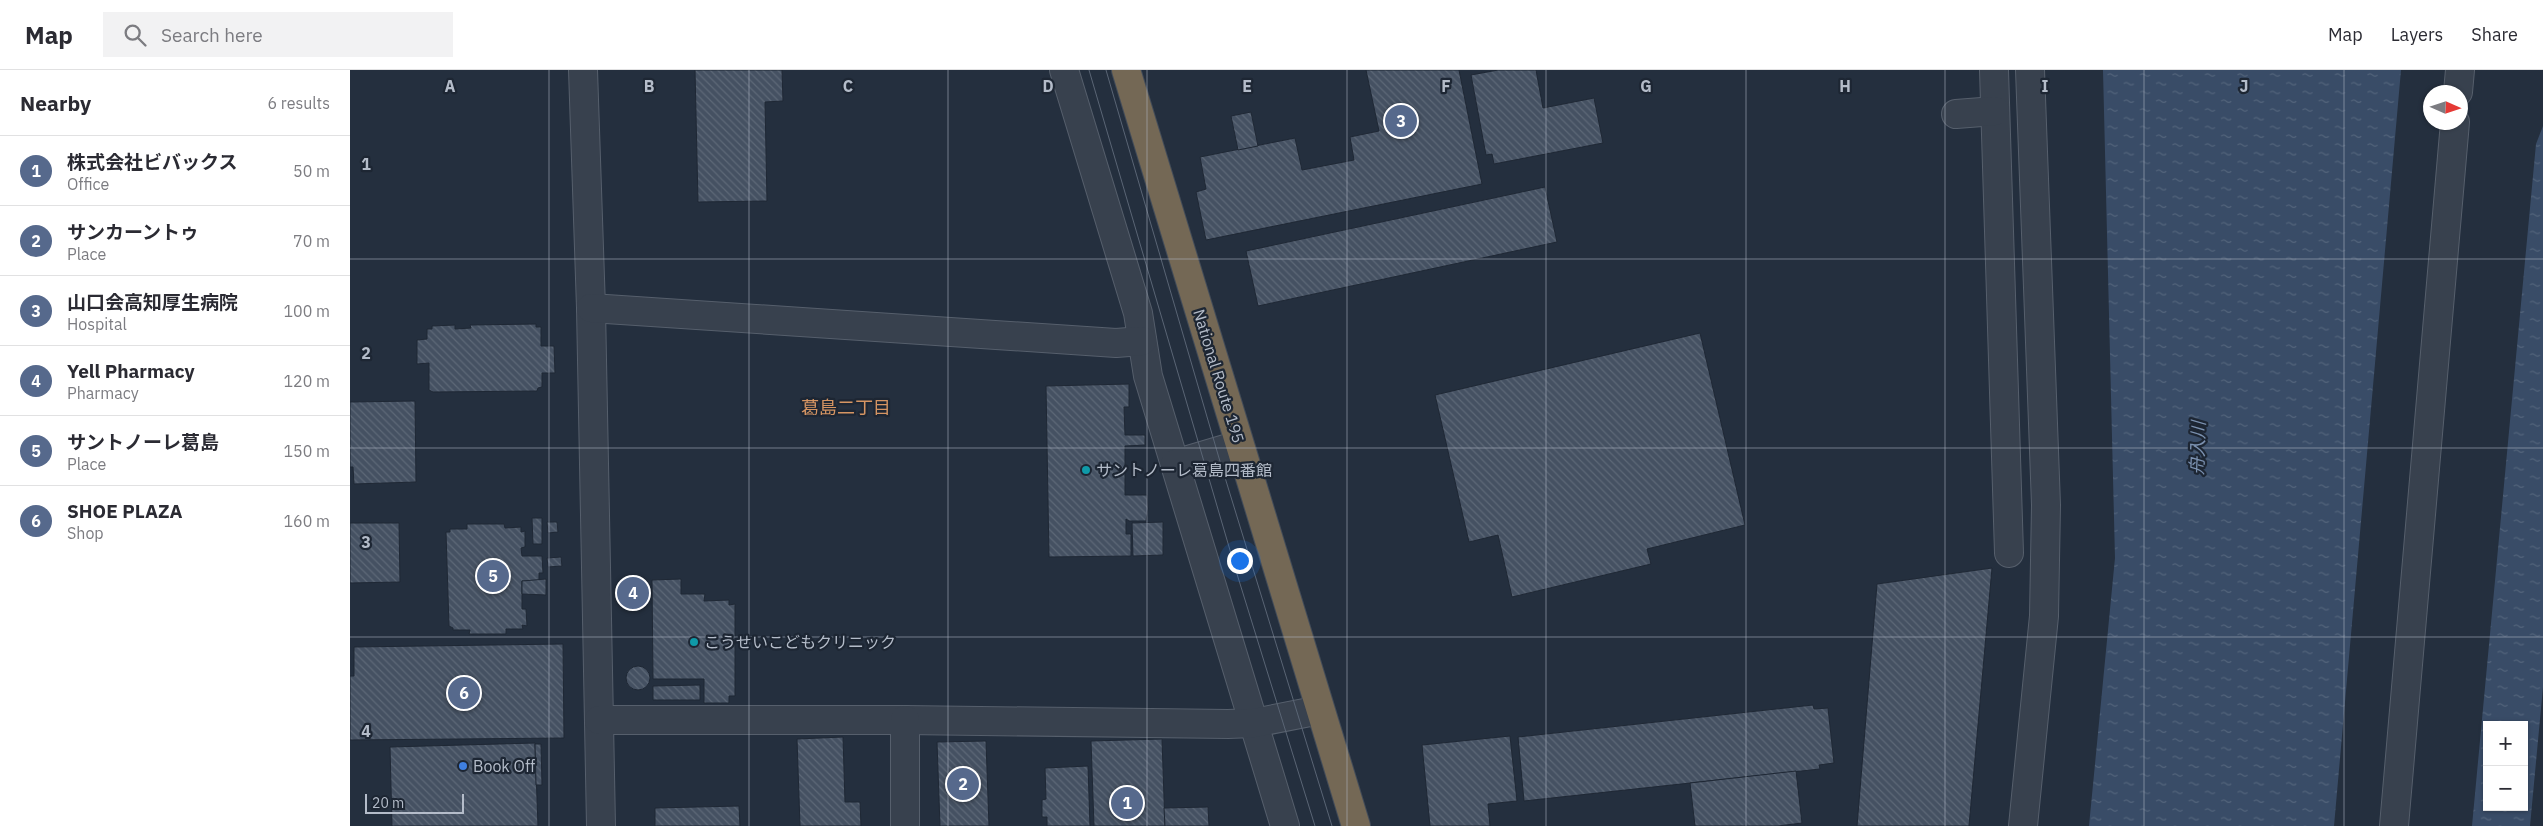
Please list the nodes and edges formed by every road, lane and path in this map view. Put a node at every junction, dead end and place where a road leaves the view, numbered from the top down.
1 (583, 70) edge
2 (1064, 70) edge
3 (1126, 70) edge
4 (1994, 70) edge
5 (2030, 70) edge
6 (2460, 70) edge
7 (2459, 85) edge
8 (1996, 111) junction
9 (1956, 114) dead end
10 (2454, 130) edge
11 (591, 308) junction
12 (1142, 341) junction
13 (1239, 445) junction
14 (1175, 464) junction
15 (2009, 553) dead end
16 (1320, 710) junction
17 (599, 720) junction
18 (905, 720) junction
19 (1254, 724) junction
20 (601, 826) edge
21 (905, 826) edge
22 (1285, 826) edge
23 (1356, 826) edge
24 (2023, 826) edge
25 (2394, 826) edge

1 - 11 street
2 - 12 street
3 - 13 highway, National Route 195
4 - 8 street
5 - 24 street
6 - 7 street
8 - 9 street
8 - 15 street
10 - 25 street
11 - 12 street
11 - 17 street
12 - 14 street
13 - 14 street
13 - 16 highway, National Route 195
14 - 19 street
16 - 19 street
16 - 23 highway, National Route 195
17 - 18 street
17 - 20 street
18 - 19 street
18 - 21 street
19 - 22 street

